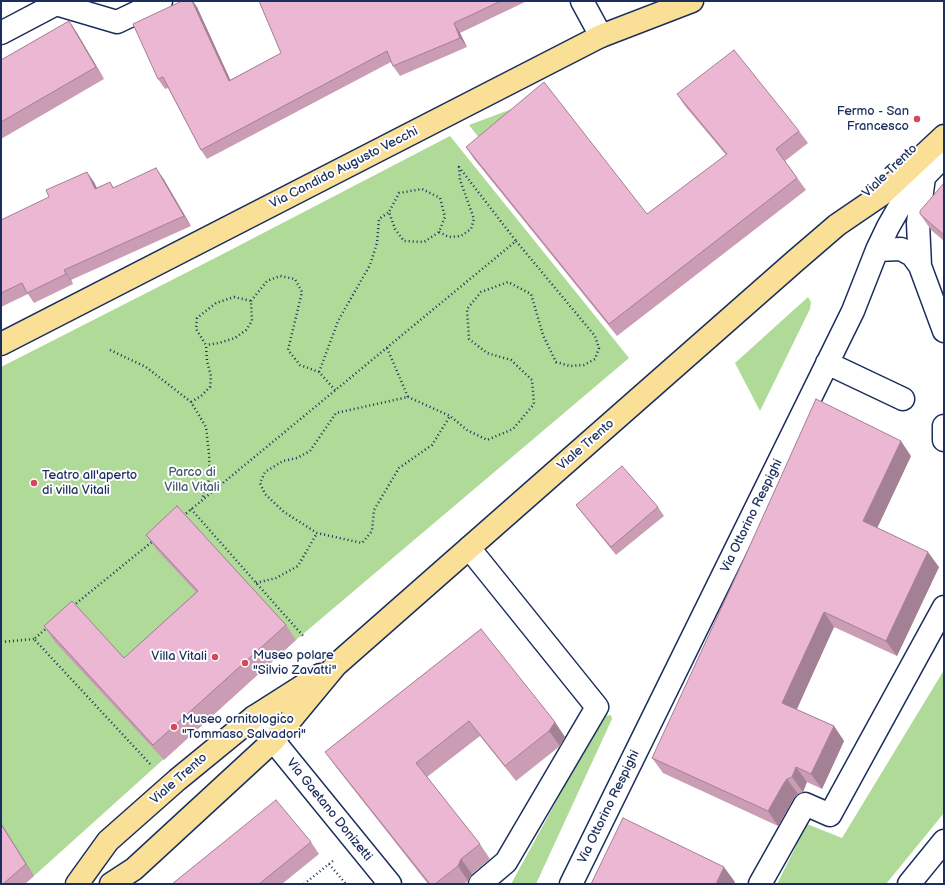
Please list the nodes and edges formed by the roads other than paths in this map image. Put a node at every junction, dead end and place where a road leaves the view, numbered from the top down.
1 (161, 1) edge
2 (582, 1) edge
3 (692, 1) edge
4 (1, 33) edge
5 (601, 36) junction
6 (944, 119) edge
7 (944, 136) edge
8 (944, 156) edge
9 (924, 177) junction
10 (837, 225) junction
11 (877, 250) junction
12 (920, 266) junction
13 (944, 331) edge
14 (1, 344) edge
15 (827, 363) junction
16 (903, 399) dead end
17 (944, 426) edge
18 (944, 440) edge
19 (469, 548) junction
20 (944, 607) edge
21 (336, 665) junction
22 (254, 717) junction
23 (273, 741) junction
24 (944, 840) edge
25 (77, 884) edge
26 (111, 884) edge
27 (390, 884) edge
28 (480, 884) edge
29 (571, 884) edge
30 (760, 884) edge
31 (909, 884) edge

1 - 4 street
2 - 5 street
3 - 5 main road, Via Candido Augusto Vecchi
5 - 14 main road, Via Candido Augusto Vecchi
6 - 10 main road, Viale Trento
7 - 10 main road, Viale Trento
8 - 9 street, Via Ottorino Respighi
9 - 11 street, Via Ottorino Respighi
9 - 12 street
10 - 19 main road, Viale Trento
11 - 12 street
11 - 15 street, Via Ottorino Respighi
12 - 13 street
15 - 16 street
15 - 29 street, Via Ottorino Respighi
17 - 18 street
19 - 21 main road, Viale Trento
19 - 28 street
20 - 30 street
21 - 22 main road, Viale Trento
21 - 23 main road, Viale Trento
22 - 23 street, Via Gaetano Donizetti
22 - 25 main road, Viale Trento
23 - 26 main road, Viale Trento
23 - 27 street, Via Gaetano Donizetti
24 - 31 street

